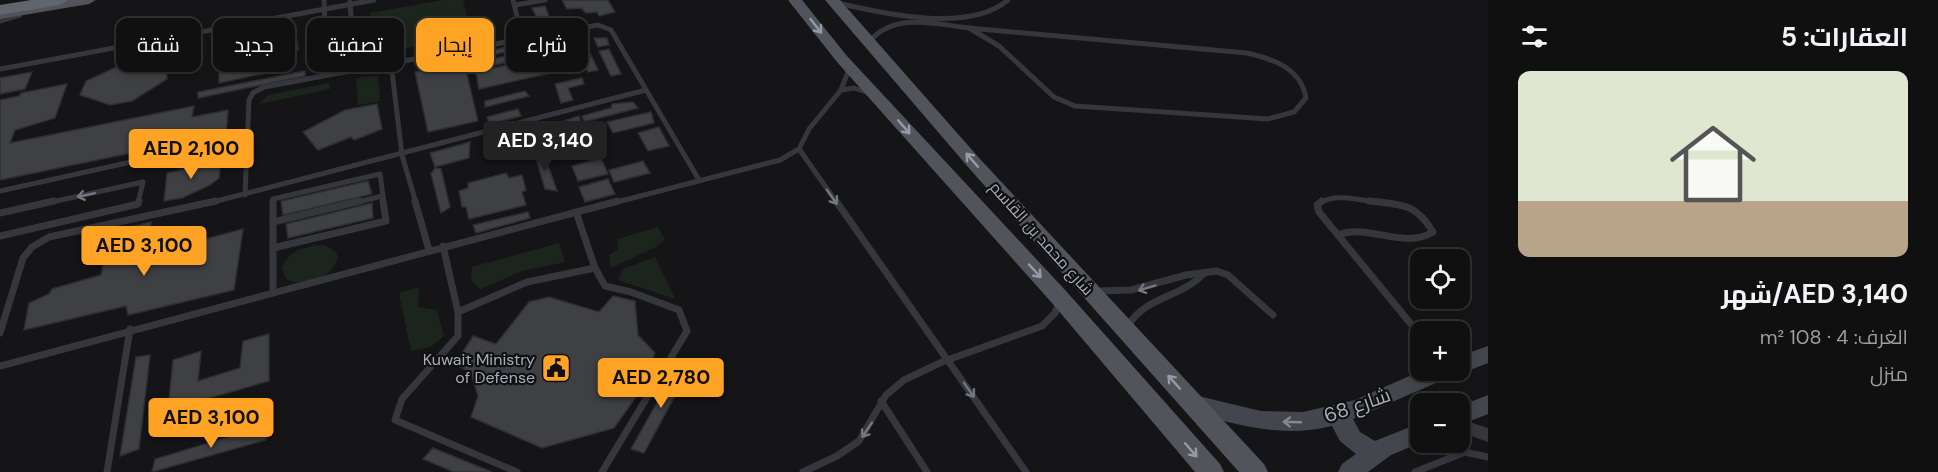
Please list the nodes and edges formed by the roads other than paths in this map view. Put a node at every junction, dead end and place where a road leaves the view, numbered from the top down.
1 (19, 0) edge
2 (60, 0) edge
3 (88, 0) edge
4 (324, 0) edge
5 (374, 0) edge
6 (545, 0) edge
7 (795, 0) edge
8 (1008, 0) edge
9 (833, 1) edge
10 (350, 2) edge
11 (0, 3) edge
12 (514, 3) edge
13 (324, 9) junction
14 (0, 10) edge
15 (0, 15) edge
16 (351, 18) edge
17 (518, 18) edge
18 (959, 18) junction
19 (0, 21) edge
20 (588, 27) edge
21 (969, 28) junction
22 (506, 40) edge
23 (870, 41) junction
24 (842, 59) junction
25 (404, 61) edge
26 (0, 69) edge
27 (344, 72) edge
28 (393, 72) edge
29 (327, 75) junction
30 (646, 90) junction
31 (841, 90) junction
32 (884, 104) junction
33 (799, 148) junction
34 (402, 155) junction
35 (158, 156) dead end
36 (699, 180) junction
37 (0, 191) edge
38 (245, 195) junction
39 (382, 196) junction
40 (576, 212) junction
41 (0, 213) edge
42 (273, 222) junction
43 (1338, 235) junction
44 (0, 236) edge
45 (443, 246) junction
46 (273, 248) junction
47 (429, 250) junction
48 (595, 268) junction
49 (1204, 273) junction
50 (1089, 289) junction
51 (273, 291) junction
52 (1059, 297) junction
53 (458, 312) junction
54 (1273, 315) dead end
55 (1410, 323) edge
56 (130, 329) junction
57 (1127, 330) junction
58 (0, 333) edge
59 (1488, 354) edge
60 (948, 361) junction
61 (1470, 361) edge
62 (0, 366) edge
63 (1420, 381) edge
64 (881, 401) junction
65 (1194, 404) junction
66 (1488, 404) edge
67 (1470, 412) edge
68 (1341, 414) junction
69 (1470, 429) edge
70 (1488, 435) edge
71 (1410, 438) edge
72 (1377, 453) junction
73 (1488, 457) edge
74 (107, 472) edge
75 (517, 472) edge
76 (602, 472) edge
77 (803, 472) edge
78 (927, 472) edge
79 (1026, 472) edge
80 (1210, 472) edge
81 (1256, 472) edge
82 (1350, 472) edge
83 (1415, 472) edge

1 - 11 highway
2 - 14 highway
3 - 15 main road
3 - 19 lane
4 - 13 lane
5 - 10 lane
6 - 12 lane
7 -> 24 main road, شارع محمد بن القاسم
8 - 18 lane
9 - 18 lane
9 - 23 main road, شارع محمد بن القاسم
10 - 13 lane
10 - 16 lane
12 - 17 lane
13 - 26 lane
13 - 29 lane
18 - 21 lane
20 - 30 lane
21 - 21 lane
21 - 23 lane
22 - 25 lane
50 -> 23 main road, شارع محمد بن القاسم
24 - 31 lane
24 - 32 main road, شارع محمد بن القاسم
27 - 29 lane
28 - 34 lane
29 - 38 lane
30 - 34 lane
30 - 36 lane
31 - 32 lane
31 - 33 lane
32 -> 52 main road, شارع محمد بن القاسم
33 - 36 lane
33 -> 60 lane
34 - 38 lane
34 - 47 lane
35 - 37 lane
36 - 40 lane
38 - 58 lane
39 - 42 lane
39 - 42 lane
39 - 46 lane
40 - 45 lane
40 - 48 lane
44 -> 41 lane
42 - 46 lane
43 - 43 lane
43 - 55 lane
45 - 47 lane
45 - 53 lane
46 - 51 lane
47 - 51 lane
48 - 53 lane
48 - 76 lane
49 -> 50 lane
49 - 54 lane
49 - 57 lane
50 - 57 main road, شارع محمد بن القاسم
51 - 56 lane
52 - 60 lane
52 -> 80 main road, شارع محمد بن القاسم
53 - 75 lane
56 - 62 lane
56 - 74 lane
65 -> 57 main road, شارع محمد بن القاسم
59 - 61 street
60 - 64 lane
60 -> 79 lane
63 - 68 street, شارع 68
64 -> 77 lane
64 - 78 lane
68 -> 65 street, شارع 68
65 - 81 main road, شارع محمد بن القاسم
66 - 67 street
68 - 72 street
69 - 70 street
71 - 72 street
72 - 82 street
73 - 83 lane

